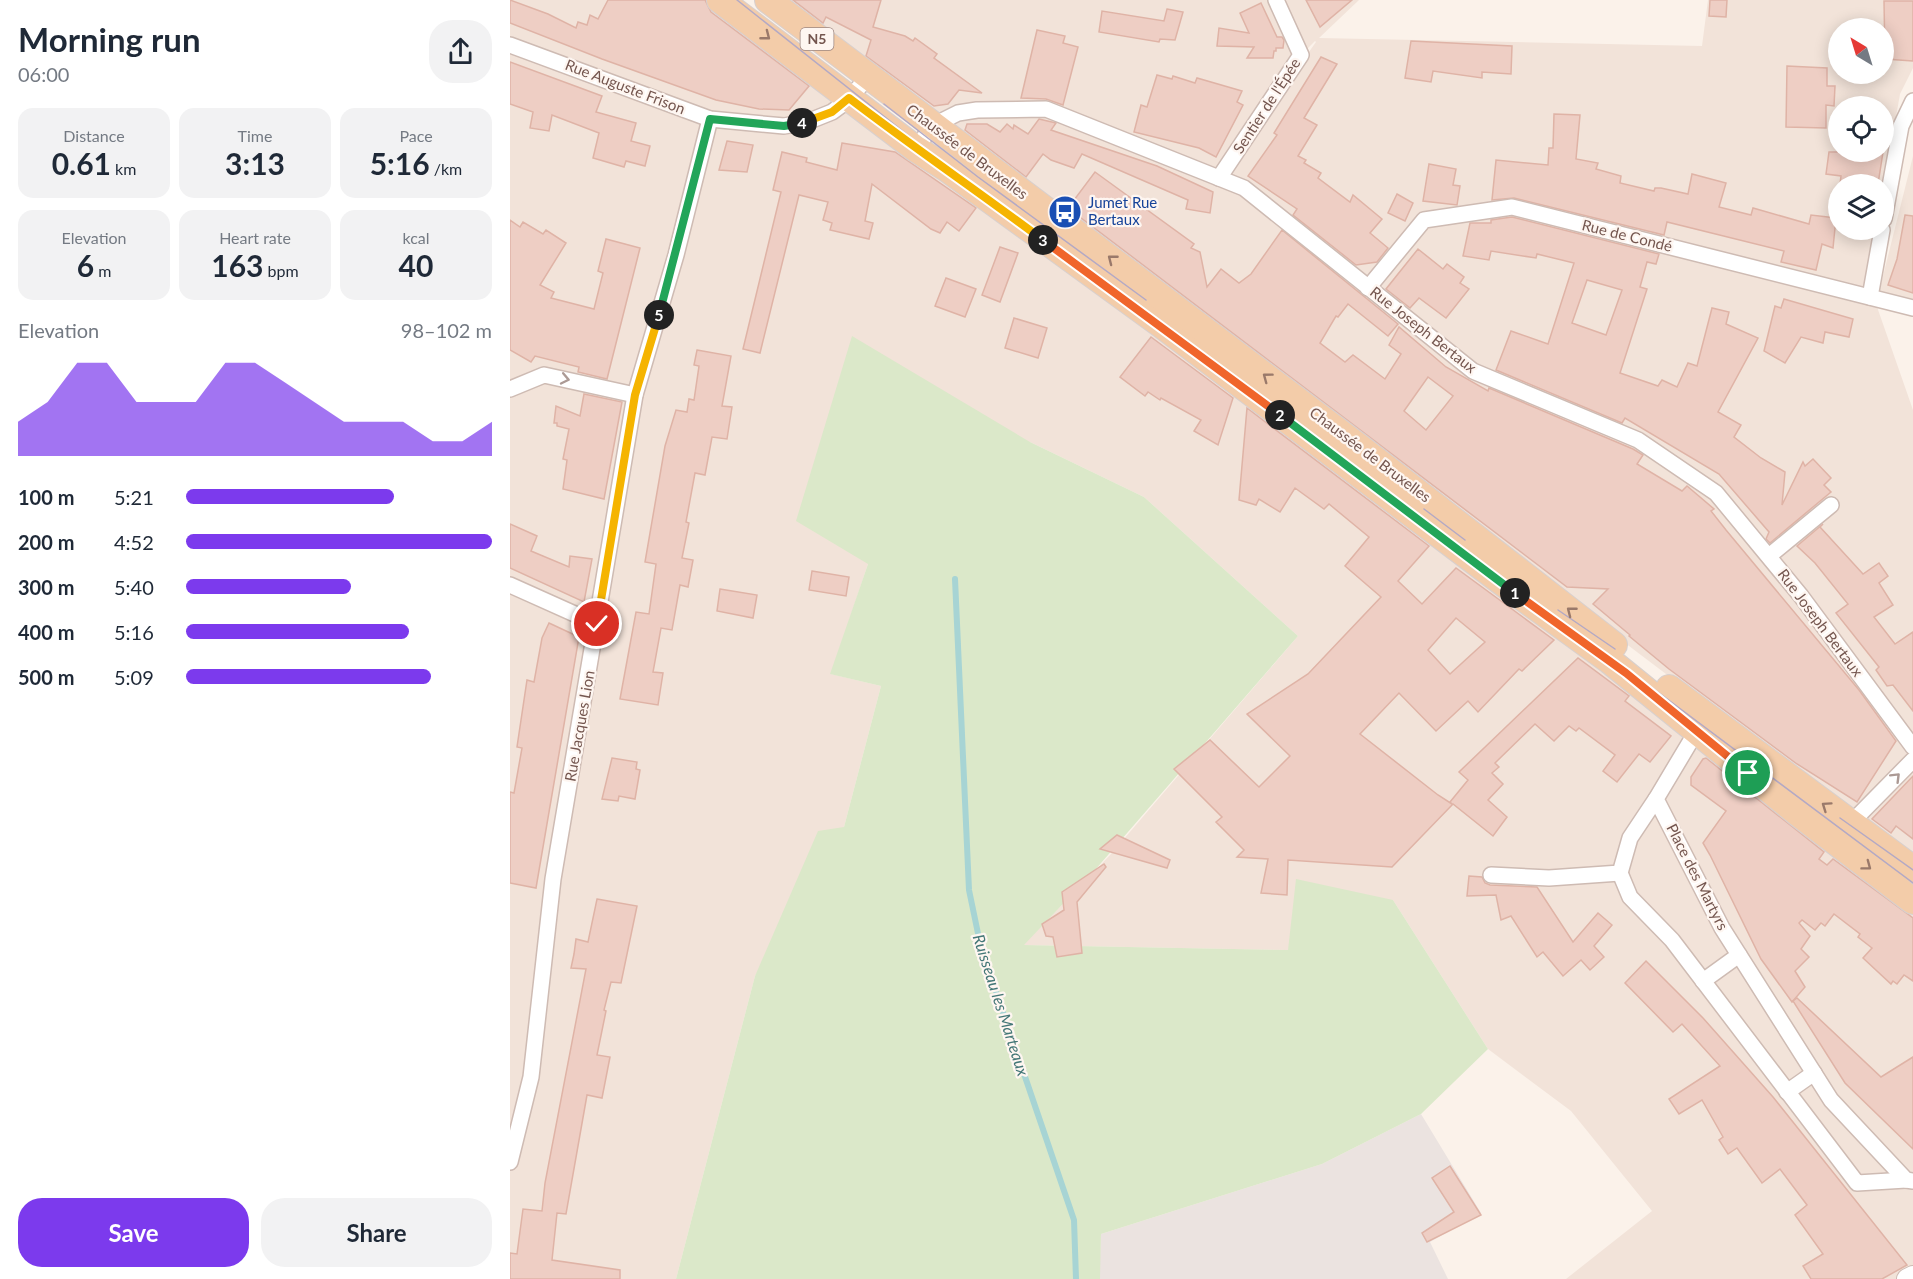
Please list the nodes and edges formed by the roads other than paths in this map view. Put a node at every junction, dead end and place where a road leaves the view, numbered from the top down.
1 (720, 0) edge
2 (768, 0) edge
3 (1276, 0) edge
4 (510, 45) edge
5 (868, 77) junction
6 (849, 98) junction
7 (1913, 101) edge
8 (710, 119) junction
9 (932, 126) junction
10 (916, 149) junction
11 (1892, 174) edge
12 (1219, 178) junction
13 (1880, 240) edge
14 (1368, 288) junction
15 (1870, 297) junction
16 (1913, 308) edge
17 (510, 389) edge
18 (635, 395) junction
19 (1831, 505) dead end
20 (1769, 556) junction
21 (510, 585) edge
22 (597, 624) junction
23 (1696, 732) junction
24 (1913, 747) edge
25 (1913, 760) edge
26 (1656, 799) junction
27 (1851, 823) junction
28 (1913, 869) edge
29 (1620, 873) junction
30 (1491, 875) dead end
31 (1913, 901) edge
32 (1739, 955) junction
33 (1703, 981) junction
34 (1815, 1073) junction
35 (1787, 1092) junction
36 (510, 1162) edge
37 (1910, 1181) edge
38 (1913, 1276) edge
39 (1907, 1279) edge

1 -> 6 main road, Chaussée de Bruxelles / N5
2 - 5 main road, Chaussée de Bruxelles / N5
3 - 12 street, Sentier de l'Épée
4 - 8 street, Rue Auguste Frison
5 - 6 street, Rue Auguste Frison
5 - 9 main road, Chaussée de Bruxelles / N5
6 - 8 street, Rue Auguste Frison
6 - 10 main road, Chaussée de Bruxelles / N5
7 - 11 street
8 - 18 street, Rue Jacques Lion
9 - 10 street, Rue Joseph Bertaux
9 - 12 street, Rue Joseph Bertaux
27 -> 9 main road, Chaussée de Bruxelles / N5
10 - 23 main road, Chaussée de Bruxelles / N5
12 - 14 street, Rue Joseph Bertaux
13 - 15 street
14 - 15 street, Rue de Condé
14 - 20 street, Rue Joseph Bertaux
15 - 16 street, Rue de Condé
17 -> 18 street
18 - 22 street, Rue Jacques Lion
19 - 20 street
20 - 24 street, Rue Joseph Bertaux
21 - 22 street
22 - 36 street, Rue Jacques Lion
23 - 26 street, Place des Martyrs
23 -> 31 main road, Chaussée de Bruxelles / N5
27 -> 25 street
26 - 29 street, Place des Martyrs
26 - 32 street, Place des Martyrs
27 - 28 main road, Chaussée de Bruxelles / N5
29 - 30 street
29 - 33 street, Place des Martyrs
32 - 33 street
32 - 34 street, Place des Martyrs
33 - 35 street, Place des Martyrs
34 - 35 street
34 - 37 street, Place des Martyrs
35 - 37 street, Place des Martyrs
38 - 39 street

